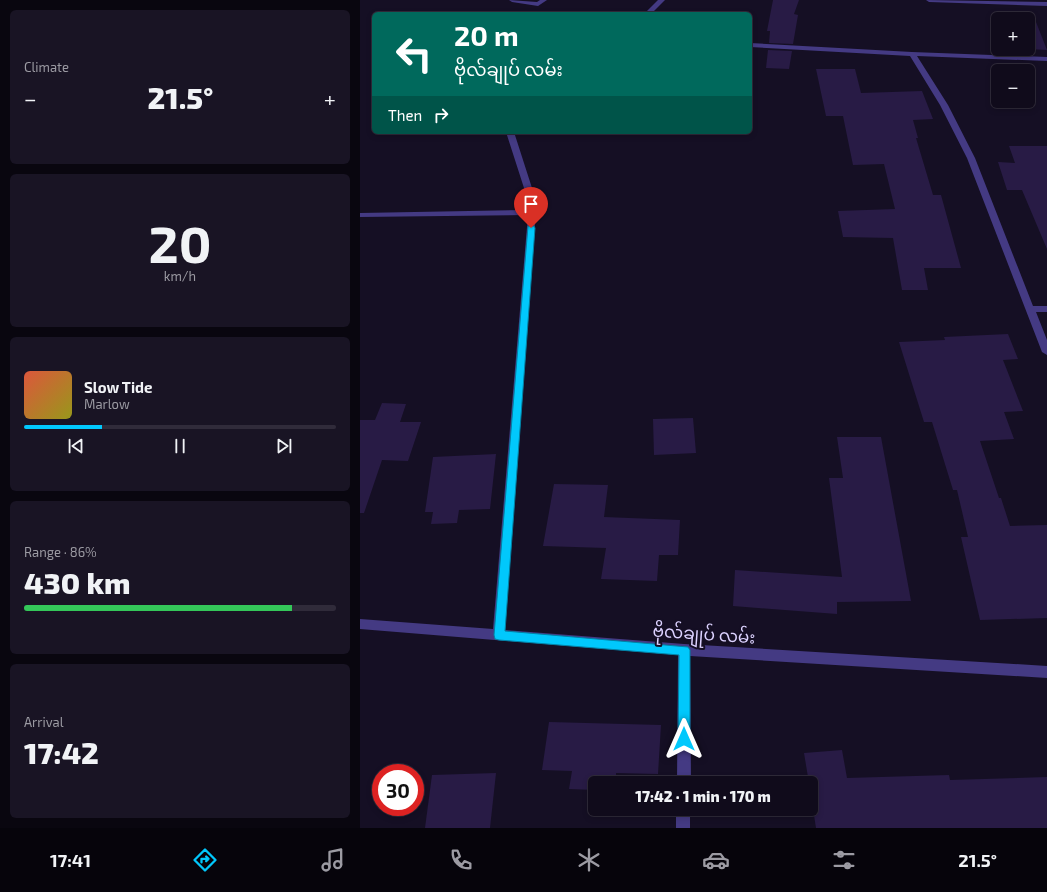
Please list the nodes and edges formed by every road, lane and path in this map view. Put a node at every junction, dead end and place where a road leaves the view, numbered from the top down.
1 (512, 0) edge
2 (544, 0) edge
3 (662, 0) edge
4 (929, 0) edge
5 (1047, 4) edge
6 (649, 12) edge
7 (752, 45) edge
8 (912, 54) junction
9 (1047, 59) edge
10 (511, 134) edge
11 (532, 212) junction
12 (360, 215) edge
13 (1031, 309) junction
14 (1047, 309) edge
15 (1047, 352) edge
16 (360, 624) edge
17 (499, 635) junction
18 (684, 650) junction
19 (1047, 672) edge
20 (684, 776) edge
21 (684, 816) edge
22 (683, 828) edge

1 - 2 street
3 - 6 street
4 - 5 street
7 - 8 street
8 - 9 street
8 - 13 street
10 - 11 street
11 - 12 street
11 - 17 street
13 - 14 street
13 - 15 street
16 - 17 street, ဗိုလ်ချုပ် လမ်း
17 - 18 street, ဗိုလ်ချုပ် လမ်း
18 - 19 street, ဗိုလ်ချုပ် လမ်း
18 - 20 street
21 - 22 street

